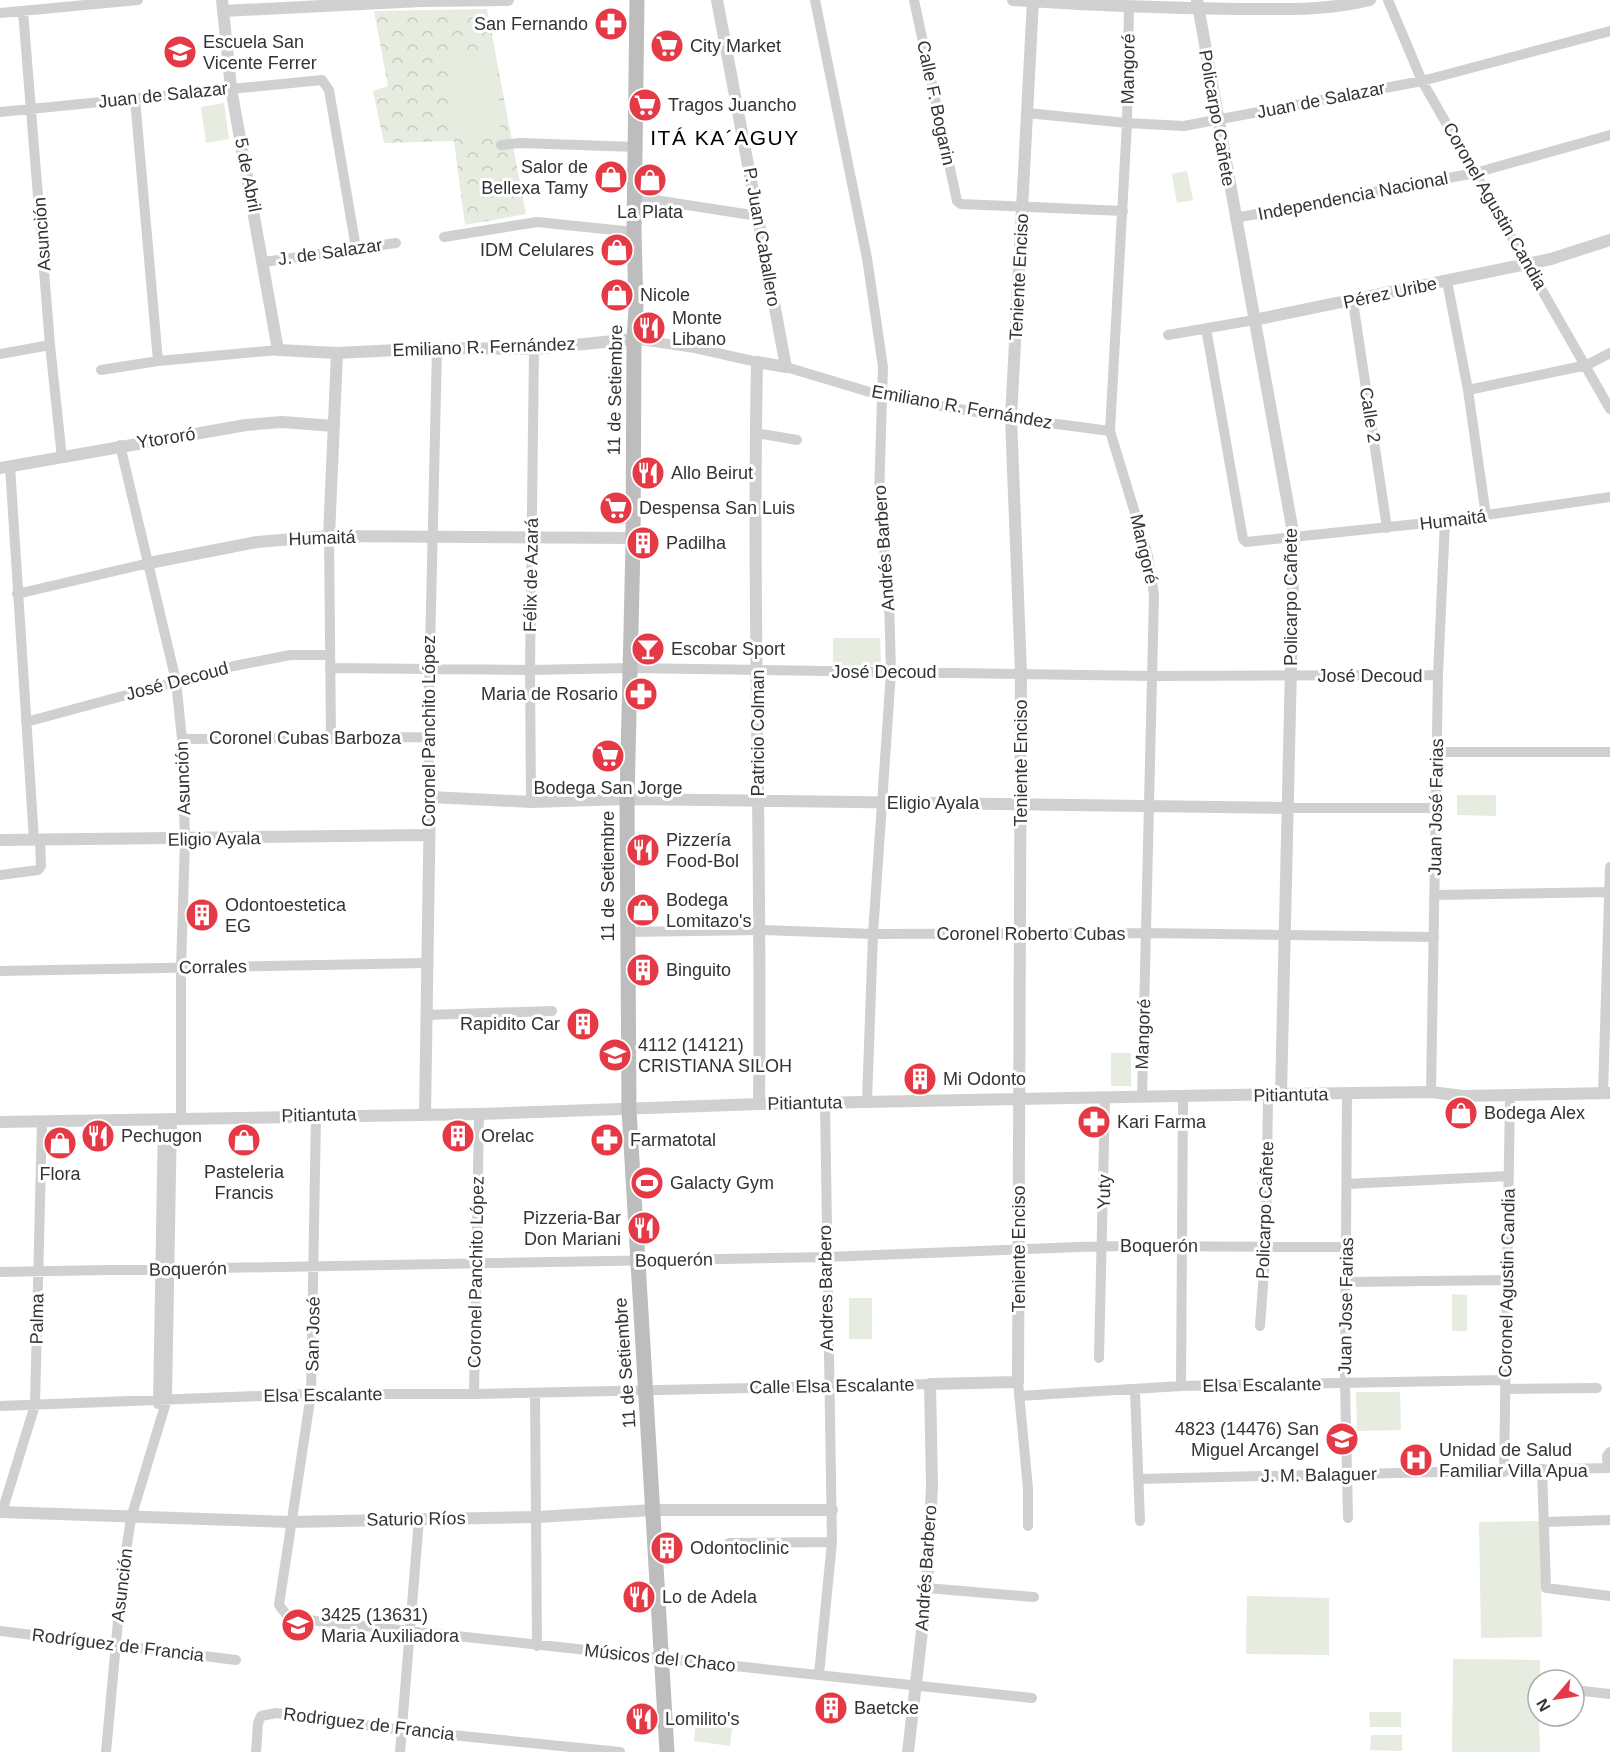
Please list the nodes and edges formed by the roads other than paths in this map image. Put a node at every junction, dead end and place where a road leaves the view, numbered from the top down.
1 (138, 0) edge
2 (421, 0) edge
3 (508, 0) edge
4 (637, 0) edge
5 (717, 0) edge
6 (815, 0) edge
7 (914, 0) edge
8 (1013, 0) edge
9 (1370, 0) edge
10 (1388, 0) edge
11 (1033, 1) edge
12 (1197, 4) edge
13 (222, 5) edge
14 (1129, 6) junction
15 (24, 11) junction
16 (0, 13) edge
17 (1610, 31) edge
18 (1422, 81) junction
19 (231, 88) junction
20 (135, 99) junction
21 (32, 109) junction
22 (0, 112) edge
23 (1027, 113) junction
24 (1217, 119) junction
25 (1127, 123) junction
26 (1610, 135) edge
27 (501, 145) dead end
28 (637, 147) junction
29 (1474, 172) junction
30 (635, 197) junction
31 (1024, 208) junction
32 (1123, 211) junction
33 (758, 216) junction
34 (1235, 218) junction
35 (634, 232) junction
36 (444, 237) dead end
37 (1610, 240) edge
38 (396, 243) dead end
39 (356, 248) junction
40 (264, 262) junction
41 (1529, 263) junction
42 (1447, 281) junction
43 (1353, 302) junction
44 (1254, 320) junction
45 (1206, 328) junction
46 (1167, 335) dead end
47 (634, 339) junction
48 (50, 345) junction
49 (437, 348) junction
50 (534, 349) junction
51 (278, 350) junction
52 (337, 353) junction
53 (1610, 353) edge
54 (0, 354) edge
55 (158, 361) junction
56 (757, 362) junction
57 (1587, 365) junction
58 (786, 367) junction
59 (101, 370) dead end
60 (1468, 390) junction
61 (883, 396) junction
62 (1610, 409) edge
63 (1011, 418) junction
64 (334, 426) junction
65 (1110, 431) junction
66 (756, 434) junction
67 (798, 440) dead end
68 (120, 445) junction
69 (62, 458) junction
70 (5, 467) edge
71 (1610, 498) edge
72 (1486, 516) junction
73 (1445, 521) junction
74 (1387, 528) junction
75 (329, 536) junction
76 (431, 538) junction
77 (633, 538) junction
78 (1294, 538) junction
79 (531, 539) junction
80 (149, 563) junction
81 (17, 594) junction
82 (330, 655) junction
83 (330, 668) junction
84 (629, 668) junction
85 (429, 670) junction
86 (530, 670) junction
87 (758, 671) junction
88 (891, 672) junction
89 (1021, 672) junction
90 (1438, 675) junction
91 (1153, 676) junction
92 (1290, 676) junction
93 (176, 681) junction
94 (26, 722) junction
95 (428, 737) junction
96 (182, 739) junction
97 (331, 739) junction
98 (1437, 752) junction
99 (1610, 752) edge
100 (430, 797) junction
101 (627, 799) junction
102 (531, 802) junction
103 (758, 802) junction
104 (883, 802) junction
105 (1021, 803) junction
106 (1148, 806) junction
107 (1288, 808) junction
108 (1436, 808) junction
109 (428, 835) junction
110 (0, 840) edge
111 (37, 840) junction
112 (185, 840) junction
113 (1610, 867) edge
114 (0, 875) edge
115 (1610, 892) edge
116 (1435, 895) junction
117 (761, 930) junction
118 (627, 932) junction
119 (1146, 933) junction
120 (873, 934) junction
121 (1019, 934) junction
122 (1284, 936) junction
123 (1434, 937) junction
124 (426, 963) junction
125 (180, 968) junction
126 (0, 971) edge
127 (552, 1011) dead end
128 (426, 1015) junction
129 (1431, 1092) junction
130 (1606, 1093) edge
131 (1281, 1094) junction
132 (1347, 1094) junction
133 (1268, 1095) junction
134 (1510, 1095) junction
135 (1142, 1097) junction
136 (1183, 1097) junction
137 (1105, 1098) junction
138 (1020, 1101) junction
139 (867, 1102) junction
140 (825, 1103) junction
141 (759, 1104) junction
142 (629, 1110) junction
143 (425, 1114) junction
144 (480, 1114) junction
145 (316, 1115) junction
146 (172, 1118) junction
147 (42, 1121) junction
148 (0, 1122) edge
149 (1509, 1176) junction
150 (1347, 1184) junction
151 (1266, 1245) junction
152 (1104, 1246) junction
153 (1182, 1246) junction
154 (1347, 1247) junction
155 (1019, 1249) junction
156 (826, 1257) junction
157 (638, 1260) junction
158 (476, 1264) junction
159 (314, 1267) junction
160 (165, 1270) junction
161 (0, 1272) edge
162 (38, 1272) junction
163 (1508, 1280) junction
164 (1347, 1282) junction
165 (1260, 1326) dead end
166 (1099, 1358) dead end
167 (1018, 1382) junction
168 (930, 1384) junction
169 (1345, 1384) junction
170 (1504, 1385) junction
171 (827, 1386) junction
172 (1181, 1386) junction
173 (1597, 1388) dead end
174 (646, 1391) junction
175 (1135, 1391) junction
176 (535, 1393) junction
177 (311, 1394) junction
178 (474, 1395) junction
179 (1020, 1396) junction
180 (163, 1399) junction
181 (35, 1405) junction
182 (0, 1406) edge
183 (1610, 1452) edge
184 (1542, 1470) junction
185 (1504, 1472) junction
186 (1347, 1474) junction
187 (1138, 1479) junction
188 (653, 1510) junction
189 (832, 1510) junction
190 (1, 1512) edge
191 (537, 1516) junction
192 (131, 1518) junction
193 (1348, 1518) dead end
194 (419, 1519) junction
195 (1610, 1520) edge
196 (1140, 1521) dead end
197 (290, 1522) junction
198 (1544, 1522) junction
199 (1028, 1526) dead end
200 (832, 1542) junction
201 (729, 1543) dead end
202 (927, 1588) junction
203 (1610, 1596) edge
204 (1034, 1597) dead end
205 (289, 1618) joint
206 (410, 1630) junction
207 (0, 1631) edge
208 (115, 1646) junction
209 (537, 1646) junction
210 (662, 1659) junction
211 (236, 1660) dead end
212 (819, 1674) junction
213 (915, 1686) junction
214 (1586, 1691) edge
215 (1610, 1694) edge
216 (1032, 1698) dead end
217 (402, 1730) junction
218 (106, 1752) edge
219 (256, 1752) edge
220 (400, 1752) edge
221 (620, 1752) edge
222 (667, 1752) edge
223 (908, 1752) edge

1 - 15 street
2 - 3 street
2 - 13 street
4 - 28 main road, 11 de Setiembre
5 - 33 street, P. Juan Caballero
6 - 61 street, Andrés Barbero
7 - 31 street, Calle F. Bogarin
8 - 11 street
9 - 12 street
10 - 18 street, Coronel Agustin Candia
11 - 14 street
11 - 23 street, Teniente Enciso
12 - 14 street
12 - 24 street, Policarpo Cañete
13 - 19 street, 5 de Abril
14 - 25 street, Mangoré
15 - 16 street
15 - 21 street, Asunción
17 - 18 street, Juan de Salazar
18 - 24 street, Juan de Salazar
18 - 29 street, Coronel Agustin Candia
19 - 20 street, Juan de Salazar
19 - 39 street, Juan de Salazar
19 - 40 street, 5 de Abril
20 - 21 street, Juan de Salazar
20 - 55 street
21 - 22 street, Juan de Salazar
21 - 48 street, Asunción
23 - 25 street, Juan de Salazar
23 - 31 street, Teniente Enciso
24 - 25 street, Juan de Salazar
24 - 34 street, Policarpo Cañete
25 - 32 street, Mangoré
26 - 29 street, Independencia Nacional
27 - 28 street
28 - 30 main road, 11 de Setiembre
29 - 34 street, Independencia Nacional
29 - 41 street, Coronel Agustin Candia
30 - 33 street
30 - 35 main road, 11 de Setiembre
31 - 32 street
31 - 63 street, Teniente Enciso
32 - 65 street, Mangoré
33 - 58 street, P. Juan Caballero
34 - 44 street, Policarpo Cañete
35 - 36 street
35 - 47 main road, 11 de Setiembre
37 - 41 street, Pérez Uribe
38 - 39 street, J. de Salazar
39 - 40 street, J. de Salazar
40 - 51 street, 5 de Abril
41 - 42 street, Pérez Uribe
41 - 57 street, Coronel Agustin Candia
42 - 43 street, Pérez Uribe
42 - 60 street
43 - 44 street, Pérez Uribe
43 - 74 street, Calle 2
44 - 45 street, Pérez Uribe
44 - 78 street, Policarpo Cañete
45 - 46 street, Pérez Uribe
45 - 78 street, Humaitá
47 - 50 street, Emiliano R. Fernández
47 - 56 street, Emiliano R. Fernández
47 - 77 main road, 11 de Setiembre
48 - 54 street
48 - 69 street, Asunción
49 - 50 street, Emiliano R. Fernández
49 - 52 street, Emiliano R. Fernández
49 - 76 street, Coronel Panchito López
50 - 79 street, Félix de Azará
51 - 52 street, Emiliano R. Fernández
51 - 55 street, Emiliano R. Fernández
52 - 64 street
53 - 57 street
55 - 59 street, Emiliano R. Fernández
56 - 58 street, Emiliano R. Fernández
56 - 66 street, Patricio Colman
57 - 60 street
57 - 62 street, Coronel Agustin Candia
58 - 61 street, Emiliano R. Fernández
60 - 72 street
61 - 63 street, Emiliano R. Fernández
61 - 88 street, Andrés Barbero
63 - 65 street, Emiliano R. Fernández
63 - 89 street, Teniente Enciso
64 - 68 street, Ytororó
64 - 75 street
65 - 91 street, Mangoré
66 - 67 street
66 - 87 street, Patricio Colman
68 - 69 street, Ytororó
68 - 80 street, Asunción
69 - 70 street, Ytororó
70 - 81 street
71 - 72 street, Humaitá
72 - 73 street, Humaitá
73 - 74 street, Humaitá
73 - 90 street, Juan José Farias
74 - 78 street, Humaitá
75 - 76 street, Humaitá
75 - 80 street, Humaitá
75 - 82 street
76 - 79 street, Humaitá
76 - 85 street, Coronel Panchito López
77 - 79 street, Humaitá
77 - 84 main road, 11 de Setiembre
78 - 92 street, Policarpo Cañete
79 - 86 street, Félix de Azará
80 - 81 street, Humaitá
80 - 93 street, Asunción
81 - 94 street
82 - 83 street
82 - 93 street, José Decoud
83 - 85 street, José Decoud
83 - 97 street
84 - 86 street, José Decoud
84 - 87 street, José Decoud
84 - 101 main road, 11 de Setiembre
85 - 86 street, José Decoud
85 - 95 street, Coronel Panchito López
86 - 102 street, Félix de Azará
87 - 88 street, José Decoud
87 - 103 street, Patricio Colman
88 - 89 street, José Decoud
88 - 104 street, Andrés Barbero
89 - 91 street, José Decoud
89 - 105 street, Teniente Enciso
90 - 92 street, José Decoud
90 - 98 street, Juan José Farias
91 - 92 street, José Decoud
91 - 106 street, Mangoré
92 - 107 street, Policarpo Cañete
93 - 94 street, José Decoud
93 - 96 street, Asunción
94 - 111 street
95 - 97 street, Coronel Cubas Barboza
95 - 100 street, Coronel Panchito López
96 - 97 street, Coronel Cubas Barboza
96 - 112 street, Asunción
98 - 99 street
98 - 108 street, Juan José Farias
100 - 102 street, Eligio Ayala
100 - 109 street, Coronel Panchito López
101 - 102 street, Eligio Ayala
101 - 103 street, Eligio Ayala
101 - 118 main road, 11 de Setiembre
103 - 104 street, Eligio Ayala
103 - 117 street, Patricio Colman
104 - 105 street, Eligio Ayala
104 - 120 street, Andrés Barbero
105 - 106 street, Eligio Ayala
105 - 121 street, Teniente Enciso
106 - 107 street, Eligio Ayala
106 - 119 street, Mangoré
107 - 108 street, Eligio Ayala
107 - 122 street, Policarpo Cañete
108 - 116 street, Juan José Farias
109 - 112 street, Eligio Ayala
109 - 124 street, Coronel Panchito López
110 - 111 street, Eligio Ayala
111 - 112 street, Eligio Ayala
111 - 114 street
112 - 125 street, Asunción
113 - 115 street
115 - 116 street
115 - 130 street
116 - 123 street, Juan José Farias
117 - 118 street, Coronel Roberto Cubas
117 - 120 street, Coronel Roberto Cubas
117 - 141 street, Patricio Colman
118 - 142 main road, 11 de Setiembre
119 - 121 street, Coronel Roberto Cubas
119 - 122 street, Coronel Roberto Cubas
119 - 135 street, Mangoré
120 - 121 street, Coronel Roberto Cubas
120 - 139 street, Andrés Barbero
121 - 138 street, Teniente Enciso
122 - 123 street, Coronel Roberto Cubas
122 - 131 street, Policarpo Cañete
123 - 129 street, Juan José Farias
124 - 125 street, Corrales
124 - 128 street, Coronel Panchito López
125 - 126 street, Corrales
125 - 146 street, Asunción
127 - 128 street
128 - 143 street, Coronel Panchito López
129 - 132 street, Pitiantuta
129 - 134 street, Pitiantuta
130 - 134 street, Pitiantuta
131 - 132 street, Pitiantuta
131 - 133 street, Pitiantuta
132 - 150 street, Juan Jose Farias
133 - 136 street, Pitiantuta
133 - 151 street, Policarpo Cañete
134 - 149 street, Coronel Agustin Candia
135 - 136 street, Pitiantuta
135 - 137 street, Pitiantuta
136 - 153 street
137 - 138 street, Pitiantuta
137 - 152 street, Yuty
138 - 139 street, Pitiantuta
138 - 155 street, Teniente Enciso
139 - 140 street, Pitiantuta
140 - 141 street, Pitiantuta
140 - 156 street, Andres Barbero
141 - 142 street, Pitiantuta
142 - 144 street, Pitiantuta
142 - 157 main road, 11 de Setiembre
143 - 144 street, Pitiantuta
143 - 145 street, Pitiantuta
144 - 158 street, Coronel Panchito López
145 - 146 street, Pitiantuta
145 - 159 street, San José
146 - 147 street, Pitiantuta
146 - 160 street, Asunción
147 - 148 street, Pitiantuta
147 - 162 street, Palma
149 - 150 street
149 - 163 street, Coronel Agustin Candia
150 - 154 street, Juan Jose Farias
151 - 153 street, Boquerón
151 - 154 street, Boquerón
151 - 165 street, Policarpo Cañete
152 - 153 street, Boquerón
152 - 155 street, Boquerón
152 - 166 street, Yuty
153 - 172 street
154 - 164 street, Juan Jose Farias
155 - 156 street, Boquerón
155 - 167 street, Teniente Enciso
156 - 157 street, Boquerón
156 - 171 street, Andres Barbero
157 - 158 street, Boquerón
157 - 174 main road, 11 de Setiembre
158 - 159 street, Boquerón
158 - 178 street, Coronel Panchito López
159 - 160 street, Boquerón
159 - 177 street, San José
160 - 162 street, Boquerón
160 - 180 street, Asunción
161 - 162 street, Boquerón
162 - 181 street, Palma
163 - 164 street
163 - 170 street, Coronel Agustin Candia
164 - 169 street, Juan Jose Farias
167 - 168 street, Calle Elsa Escalante
167 - 179 street, Teniente Enciso
168 - 171 street, Calle Elsa Escalante
168 - 202 street, Andrés Barbero
169 - 170 street, Elsa Escalante
169 - 172 street, Elsa Escalante
169 - 186 street, Juan Jose Farias
170 - 173 street
170 - 185 street, Coronel Agustin Candia
171 - 174 street, Calle Elsa Escalante
171 - 189 street, Andres Barbero
172 - 175 street, Elsa Escalante
174 - 176 street, Elsa Escalante
174 - 188 main road, 11 de Setiembre
175 - 179 street, Elsa Escalante
175 - 187 street
176 - 178 street, Elsa Escalante
176 - 191 street
177 - 178 street, Elsa Escalante
177 - 180 street, Elsa Escalante
177 - 197 street, San José
179 - 199 street, Teniente Enciso
180 - 181 street, Elsa Escalante
180 - 192 street, Asunción
181 - 182 street, Elsa Escalante
181 - 190 street, Palma
183 - 184 street, J. M. Balaguer
184 - 185 street, J. M. Balaguer
184 - 198 street
185 - 186 street, J. M. Balaguer
186 - 187 street, J. M. Balaguer
186 - 193 street, Juan Jose Farias
187 - 196 street
188 - 189 street, Saturio Ríos
188 - 191 street, Saturio Ríos
188 - 210 main road, 11 de Setiembre
189 - 200 street, Andres Barbero
190 - 192 street, Saturio Ríos
191 - 194 street, Saturio Ríos
191 - 209 street
192 - 197 street, Saturio Ríos
192 - 208 street, Asunción
194 - 197 street, Saturio Ríos
194 - 206 street
195 - 198 street
197 - 205 street, San José
198 - 203 street
200 - 201 street
200 - 212 street, Andres Barbero
202 - 204 street
202 - 213 street, Andrés Barbero
205 - 206 street, Músicos del Chaco
206 - 209 street, Músicos del Chaco
206 - 217 street
207 - 208 street, Rodríguez de Francia
208 - 211 street, Rodríguez de Francia
208 - 218 street, Asunción
209 - 210 street, Músicos del Chaco
210 - 212 street, Músicos del Chaco
210 - 222 main road, 11 de Setiembre
212 - 213 street, Músicos del Chaco
213 - 216 street, Músicos del Chaco
213 - 223 street, Andrés Barbero
214 - 215 street
217 - 219 street, Rodriguez de Francia
217 - 220 street
217 - 221 street, Rodriguez de Francia

